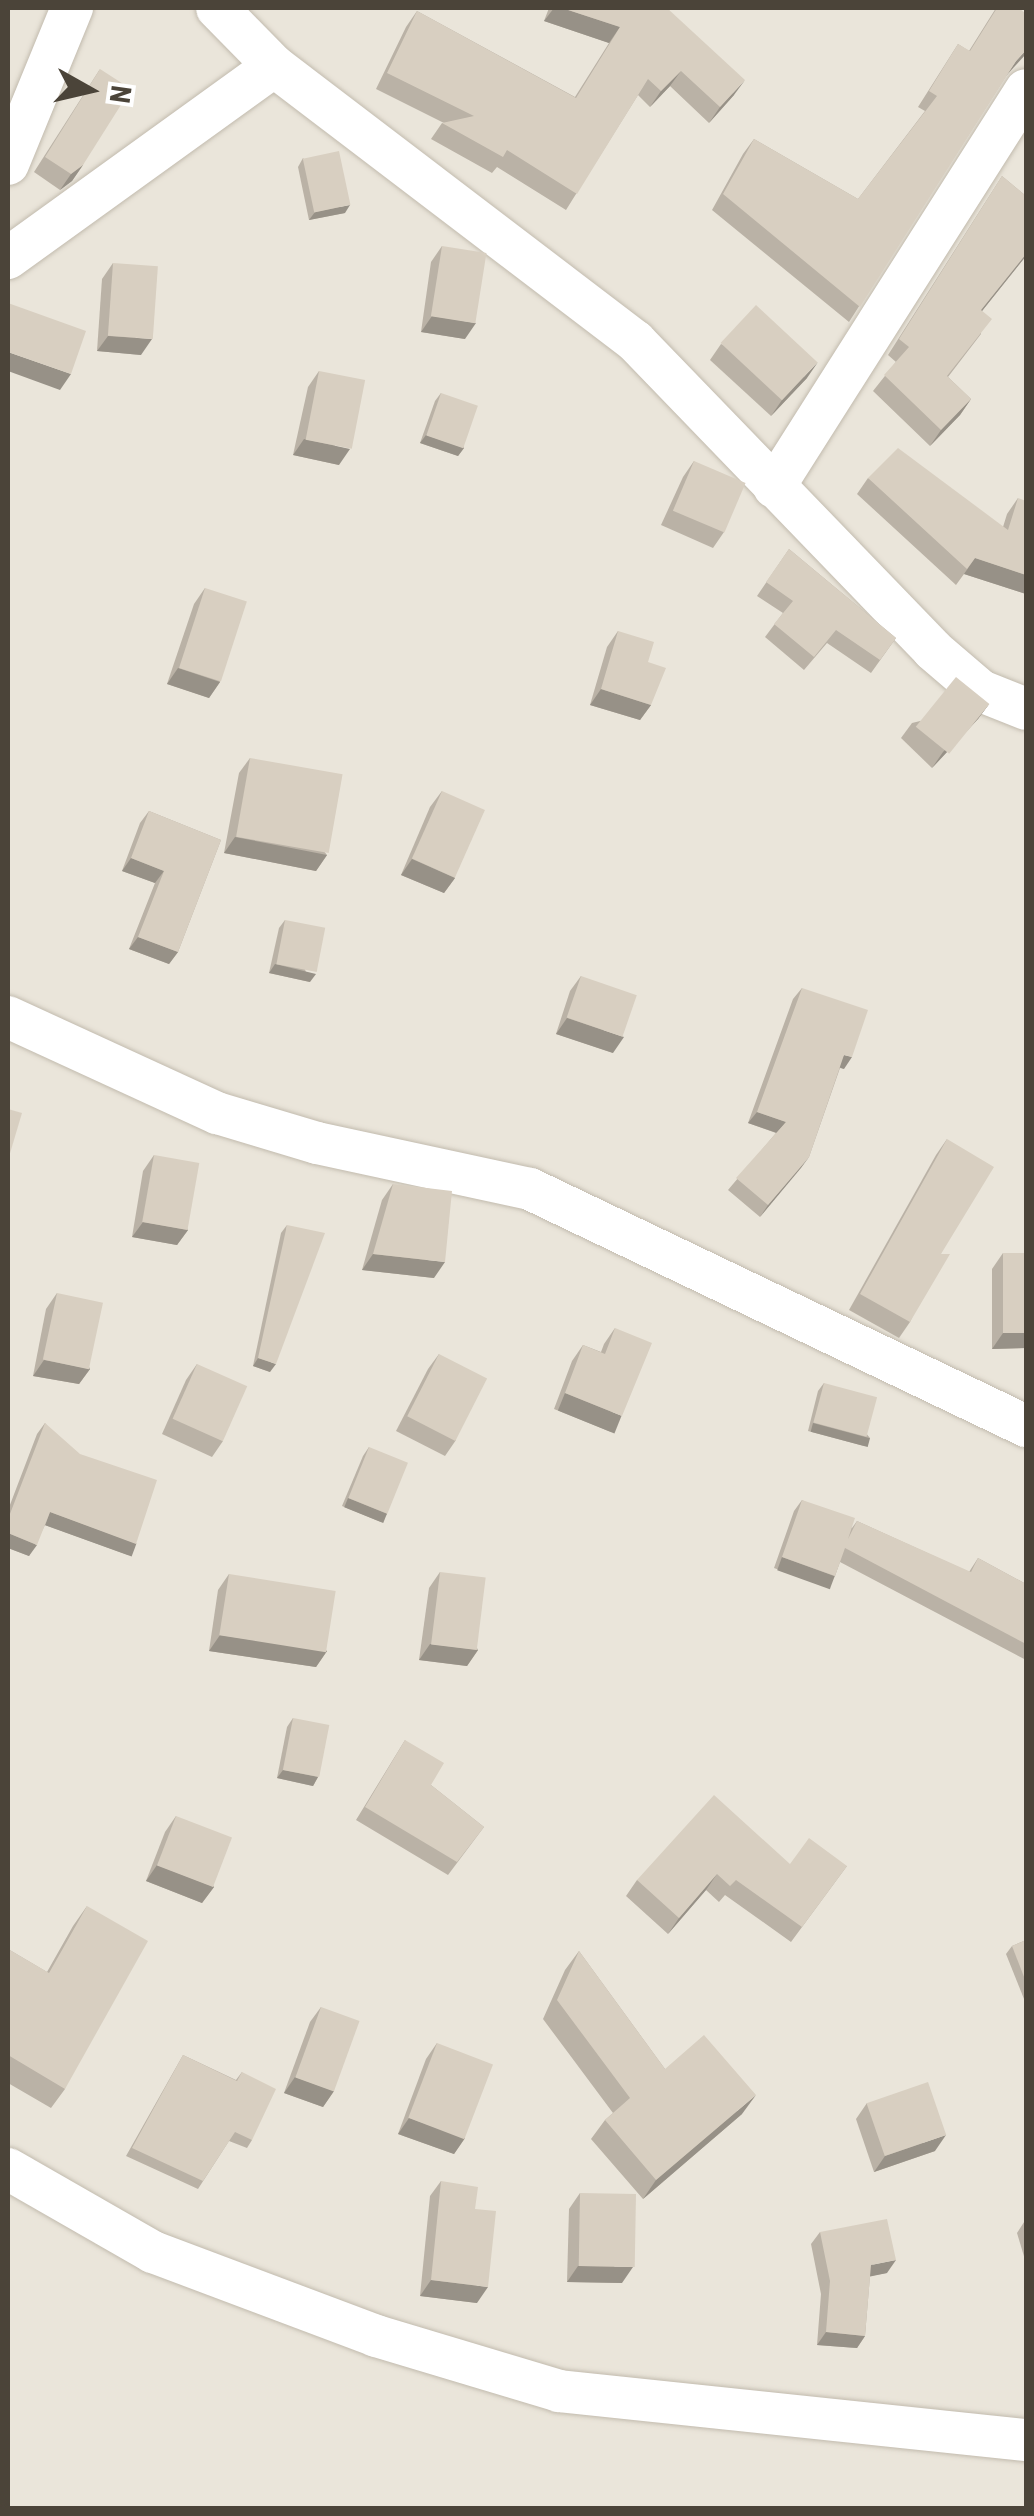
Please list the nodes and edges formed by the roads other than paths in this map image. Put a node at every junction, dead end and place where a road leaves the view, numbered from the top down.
1 (72, 8) edge
2 (217, 8) edge
3 (274, 66) junction
4 (1026, 90) edge
5 (8, 164) edge
6 (8, 258) edge
7 (774, 487) junction
8 (1026, 710) edge
9 (8, 1017) edge
10 (1026, 1426) edge
11 (8, 2169) edge
12 (1026, 2440) edge

1 - 5 street
2 - 3 street
3 - 6 street
3 - 7 street
4 - 7 street
7 - 8 street
9 - 10 street
11 - 12 street

